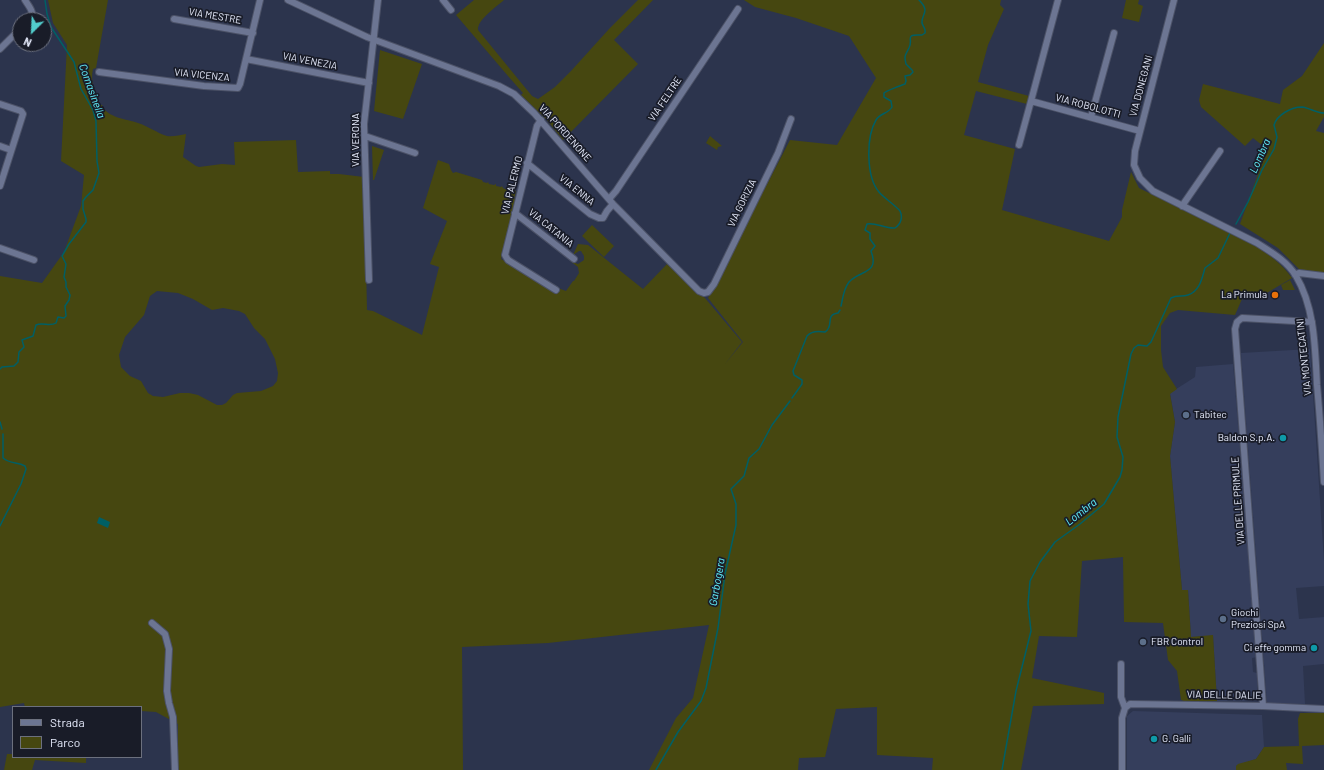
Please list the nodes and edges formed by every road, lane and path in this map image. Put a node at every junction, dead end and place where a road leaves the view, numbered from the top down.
1 (25, 0) edge
2 (260, 0) edge
3 (288, 0) edge
4 (378, 0) edge
5 (443, 0) edge
6 (1058, 0) edge
7 (1174, 0) edge
8 (738, 9) dead end
9 (451, 10) dead end
10 (31, 12) edge
11 (174, 19) dead end
12 (252, 33) junction
13 (1114, 33) dead end
14 (12, 37) edge
15 (374, 39) junction
16 (0, 49) edge
17 (246, 59) junction
18 (99, 72) dead end
19 (369, 83) junction
20 (1031, 101) junction
21 (0, 104) edge
22 (1091, 117) junction
23 (791, 119) dead end
24 (541, 120) junction
25 (1140, 131) junction
26 (365, 136) junction
27 (1019, 145) dead end
28 (0, 146) edge
29 (11, 150) junction
30 (1220, 151) dead end
31 (415, 153) dead end
32 (527, 163) junction
33 (1140, 178) joint
34 (0, 186) edge
35 (611, 202) junction
36 (1182, 206) junction
37 (515, 213) junction
38 (0, 248) edge
39 (574, 259) dead end
40 (34, 260) dead end
41 (1296, 275) junction
42 (1324, 276) edge
43 (369, 280) dead end
44 (556, 290) dead end
45 (706, 293) joint
46 (1312, 322) junction
47 (1324, 482) edge
48 (152, 623) dead end
49 (1121, 664) dead end
50 (1263, 706) junction
51 (1126, 708) junction
52 (1324, 709) edge
53 (175, 770) edge
54 (1122, 770) edge

1 - 10 street
2 - 12 street, VIA VICENZA
3 - 15 street, VIA PORDENONE
4 - 15 street, VIA VERONA
5 - 9 street
6 - 20 street
7 - 25 street, VIA DONEGANI
8 - 35 street, VIA FELTRE
11 - 12 street, VIA MESTRE
12 - 17 street, VIA VICENZA
13 - 22 street
14 - 16 street
15 - 19 street, VIA VERONA
15 - 24 street, VIA PORDENONE
17 - 18 street, VIA VICENZA
17 - 19 street, VIA VENEZIA
19 - 26 street, VIA VERONA
20 - 22 street, VIA ROBOLOTTI
20 - 27 street
21 - 29 street
22 - 25 street, VIA ROBOLOTTI
23 - 45 street, VIA GORIZIA
24 - 32 street, VIA PALERMO
24 - 35 street, VIA PORDENONE
25 - 33 street, VIA DONEGANI
26 - 31 street
26 - 43 street, VIA VERONA
28 - 29 street
29 - 34 street
30 - 36 street
32 - 35 street, VIA ENNA
32 - 37 street, VIA PALERMO
33 - 36 street, VIA MONTECATINI
35 - 45 street, VIA PORDENONE
36 - 41 street, VIA MONTECATINI
37 - 39 street, VIA CATANIA
37 - 44 street, VIA PALERMO
38 - 40 street
41 - 42 street
41 - 46 street, VIA MONTECATINI
46 - 47 street, VIA MONTECATINI
46 - 50 street, VIA DELLE PRIMULE
48 - 53 street
49 - 51 street
50 - 51 street, VIA DELLE DALIE
50 - 52 street, VIA DELLE DALIE
51 - 54 street

